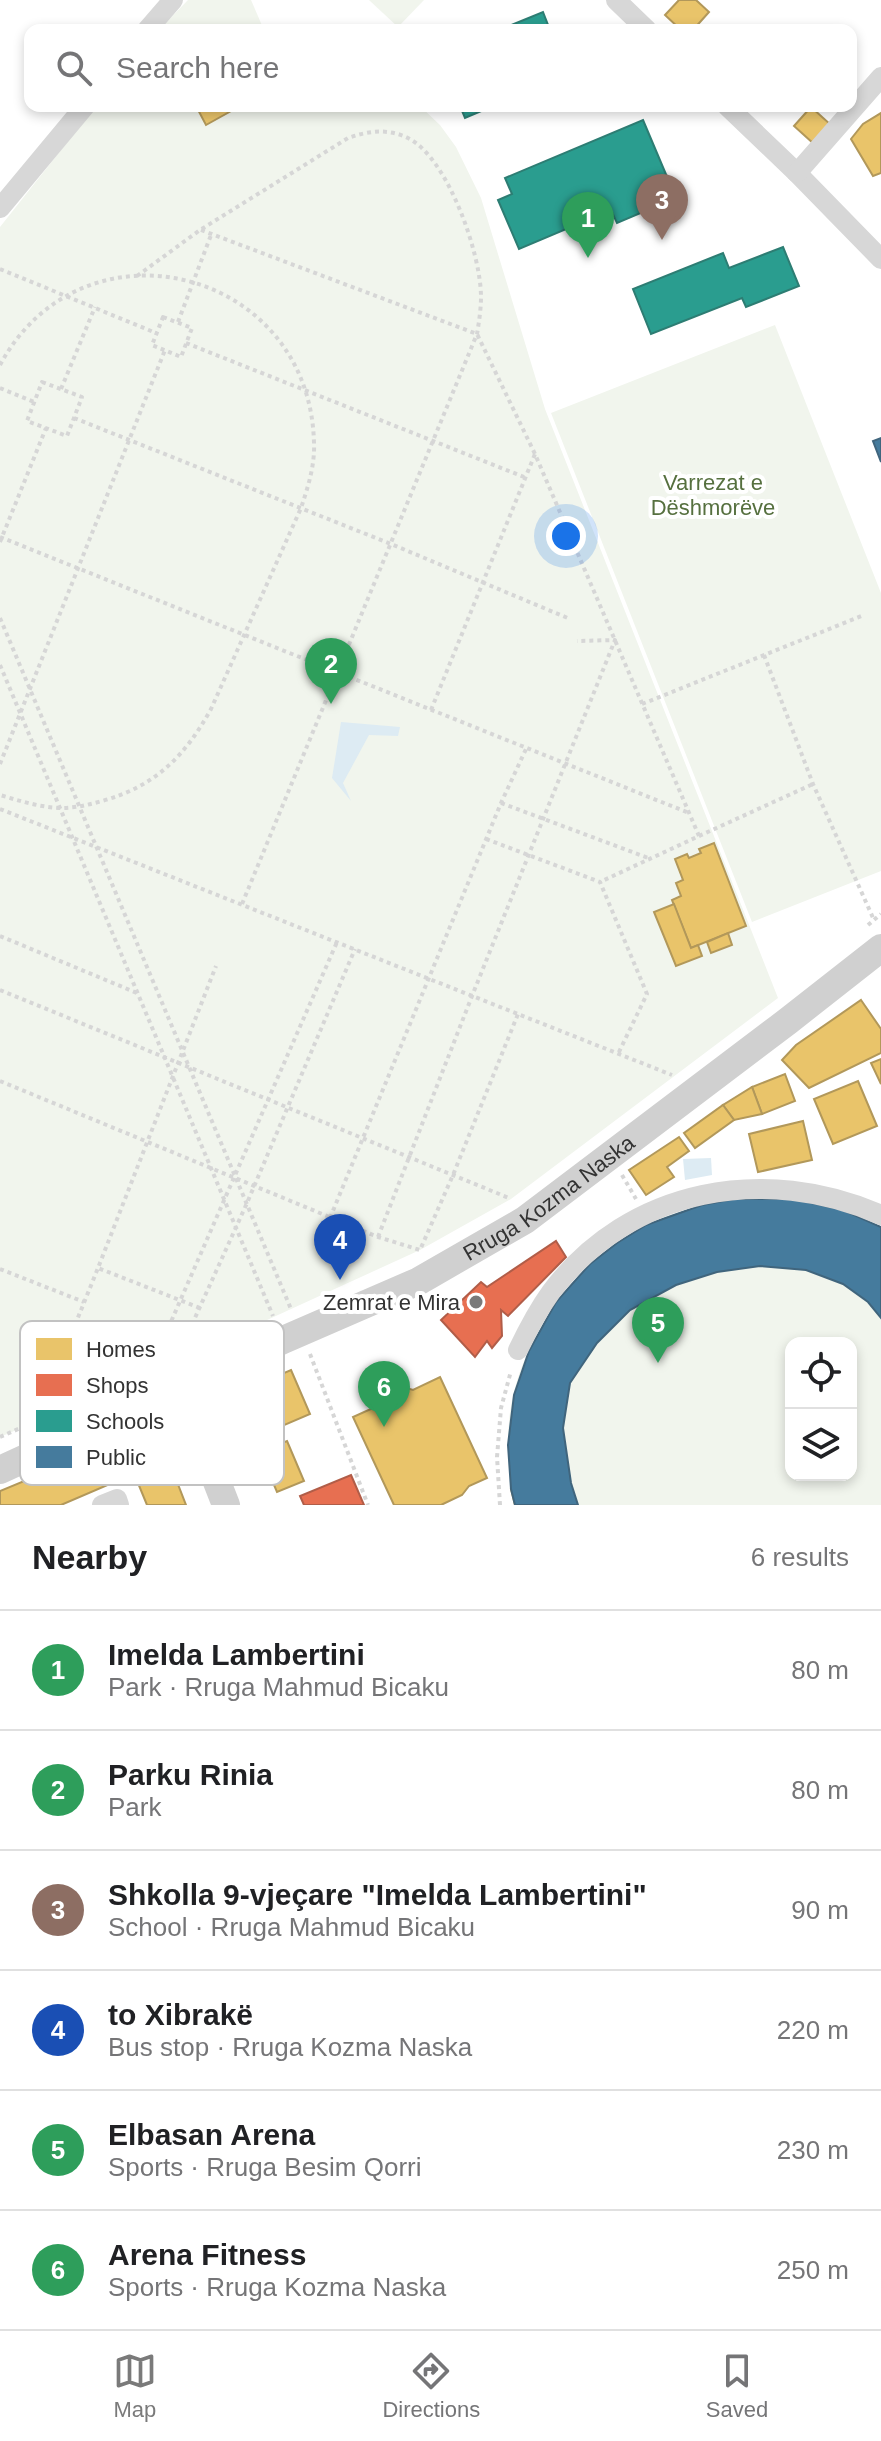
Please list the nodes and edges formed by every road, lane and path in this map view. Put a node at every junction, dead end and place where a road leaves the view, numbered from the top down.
1 (173, 0) edge
2 (616, 0) edge
3 (152, 24) edge
4 (641, 24) edge
5 (881, 77) edge
6 (857, 104) edge
7 (79, 112) edge
8 (733, 112) edge
9 (850, 112) edge
10 (797, 173) junction
11 (4, 194) edge
12 (200, 230) junction
13 (211, 235) junction
14 (881, 259) edge
15 (0, 269) edge
16 (137, 276) junction
17 (193, 281) junction
18 (67, 296) junction
19 (95, 307) junction
20 (178, 322) junction
21 (156, 333) junction
22 (477, 334) junction
23 (186, 343) junction
24 (165, 350) junction
25 (0, 365) edge
26 (0, 388) edge
27 (304, 388) junction
28 (61, 389) junction
29 (34, 402) junction
30 (74, 418) junction
31 (46, 428) junction
32 (130, 439) junction
33 (434, 440) junction
34 (535, 454) junction
35 (524, 477) junction
36 (301, 508) junction
37 (1, 539) edge
38 (391, 544) junction
39 (79, 567) junction
40 (483, 583) junction
41 (864, 615) dead end
42 (0, 618) edge
43 (570, 619) dead end
44 (244, 634) junction
45 (615, 640) junction
46 (577, 641) dead end
47 (764, 655) junction
48 (0, 665) edge
49 (338, 672) junction
50 (29, 686) junction
51 (642, 704) junction
52 (431, 710) junction
53 (20, 715) junction
54 (526, 749) junction
55 (0, 764) edge
56 (566, 765) junction
57 (813, 784) junction
58 (0, 795) edge
59 (501, 803) junction
60 (80, 807) junction
61 (59, 808) junction
62 (0, 809) edge
63 (689, 813) junction
64 (544, 820) junction
65 (71, 835) junction
66 (699, 836) junction
67 (486, 839) junction
68 (97, 847) junction
69 (529, 855) junction
70 (651, 859) junction
71 (600, 882) junction
72 (242, 904) junction
73 (881, 914) edge
74 (874, 920) junction
75 (0, 936) edge
76 (871, 939) edge
77 (337, 942) junction
78 (355, 949) junction
79 (216, 966) dead end
80 (429, 979) junction
81 (0, 990) edge
82 (137, 993) junction
83 (472, 996) junction
84 (518, 1014) junction
85 (183, 1050) junction
86 (618, 1054) junction
87 (163, 1057) junction
88 (178, 1063) junction
89 (191, 1068) junction
90 (172, 1078) junction
91 (0, 1081) edge
92 (662, 1086) dead end
93 (268, 1100) junction
94 (287, 1107) junction
95 (362, 1138) junction
96 (147, 1142) junction
97 (409, 1157) junction
98 (615, 1163) dead end
99 (212, 1169) junction
100 (453, 1175) junction
101 (235, 1178) junction
102 (253, 1186) junction
103 (225, 1201) junction
104 (247, 1203) junction
105 (498, 1206) dead end
106 (646, 1215) junction
107 (881, 1215) edge
108 (330, 1218) junction
109 (236, 1228) junction
110 (378, 1237) junction
111 (433, 1243) dead end
112 (420, 1250) junction
113 (405, 1256) dead end
114 (98, 1268) junction
115 (0, 1269) edge
116 (180, 1300) junction
117 (84, 1302) junction
118 (200, 1308) junction
119 (77, 1321) edge
120 (171, 1321) edge
121 (196, 1321) edge
122 (287, 1324) junction
123 (284, 1325) edge
124 (518, 1350) joint
125 (20, 1428) edge
126 (0, 1437) edge
127 (20, 1459) edge
128 (0, 1470) edge
129 (218, 1485) edge
130 (102, 1505) edge
131 (119, 1505) edge
132 (226, 1505) edge
133 (368, 1505) edge
134 (500, 1505) edge

1 - 3 street
2 - 4 street
5 - 6 street
7 - 11 street
8 - 10 street
9 - 10 street
10 - 14 street
12 - 13 path
12 - 16 path
12 - 22 path
13 - 17 path
13 - 22 path
15 - 18 path
16 - 17 path
16 - 18 path
17 - 20 path
17 - 27 path
18 - 19 path
18 - 25 path
19 - 21 path
19 - 28 path
20 - 21 path
20 - 23 path
21 - 24 path
22 - 33 path
22 - 34 path
23 - 24 path
23 - 27 path
24 - 32 path
26 - 29 path
27 - 33 path
27 - 36 path
28 - 29 path
28 - 30 path
29 - 31 path
30 - 31 path
30 - 32 path
31 - 37 path
32 - 36 path
32 - 39 path
33 - 35 path
33 - 38 path
34 - 35 path
34 - 45 path
35 - 40 path
36 - 38 path
36 - 44 path
37 - 39 path
38 - 40 path
38 - 49 path
39 - 44 path
39 - 50 path
40 - 43 path
40 - 52 path
41 - 47 path
42 - 50 path
44 - 49 path
44 - 60 path
45 - 46 path
45 - 51 path
45 - 56 path
47 - 51 path
47 - 57 path
48 - 53 path
49 - 52 path
49 - 72 path
50 - 53 path
50 - 60 path
51 - 63 path
52 - 54 path
53 - 55 path
53 - 61 path
54 - 56 path
54 - 59 path
56 - 63 path
56 - 64 path
57 - 66 path
57 - 74 path
58 - 61 path
59 - 64 path
59 - 67 path
60 - 61 path
60 - 68 path
61 - 65 path
62 - 65 path
63 - 66 path
64 - 69 path
64 - 70 path
65 - 68 path
65 - 82 path
66 - 70 path
67 - 69 path
67 - 80 path
68 - 72 path
68 - 85 path
69 - 71 path
69 - 83 path
70 - 71 path
71 - 86 path
72 - 77 path
73 - 74 path
74 - 76 path
75 - 82 path
76 - 122 main road, Rruga Kozma Naska
77 - 78 path
77 - 93 path
78 - 80 path
78 - 94 path
79 - 85 path
80 - 83 path
80 - 95 path
81 - 87 path
82 - 87 path
83 - 84 path
83 - 97 path
84 - 86 path
84 - 100 path
85 - 88 path
85 - 89 path
86 - 92 path
87 - 88 path
87 - 90 path
88 - 89 path
88 - 90 path
89 - 93 path
89 - 101 path
90 - 96 path
90 - 99 path
91 - 96 path
93 - 94 path
93 - 101 path
94 - 95 path
94 - 102 path
95 - 97 path
95 - 108 path
96 - 99 path
96 - 114 path
97 - 100 path
97 - 110 path
98 - 106 path
99 - 101 path
99 - 103 path
100 - 105 path
100 - 112 path
101 - 102 path
101 - 103 path
101 - 104 path
102 - 104 path
102 - 108 path
103 - 109 path
103 - 116 path
104 - 109 path
104 - 122 path
106 - 107 street
106 - 124 street
108 - 110 path
109 - 118 path
109 - 122 path
110 - 112 path
111 - 112 path
112 - 113 path
114 - 116 path
114 - 117 path
115 - 117 path
116 - 118 path
116 - 120 path
117 - 119 path
118 - 121 path
122 - 123 main road, Rruga Kozma Naska
122 - 133 path
124 - 134 path
125 - 126 path
127 - 128 main road, Rruga Kozma Naska
129 - 132 main road
130 - 131 street

